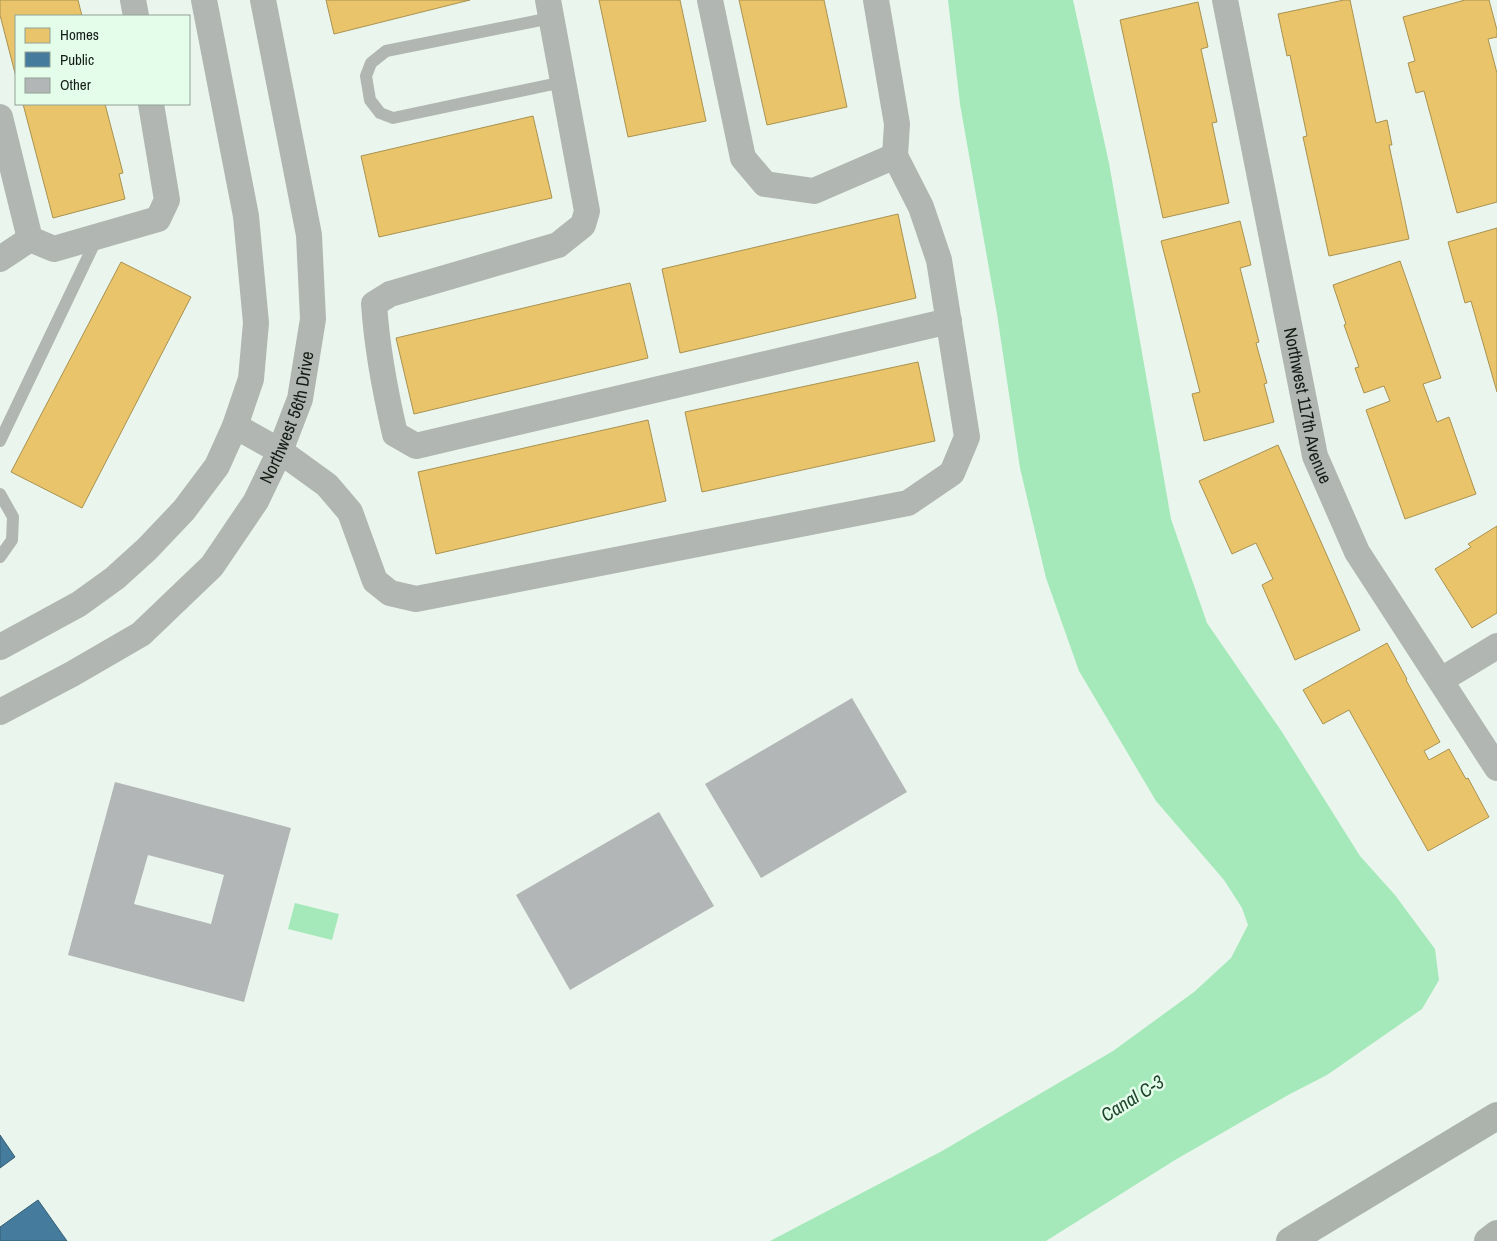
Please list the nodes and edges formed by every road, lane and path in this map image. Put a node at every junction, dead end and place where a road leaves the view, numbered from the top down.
1 (133, 0) edge
2 (204, 0) edge
3 (263, 0) edge
4 (710, 0) edge
5 (876, 0) edge
6 (1225, 0) edge
7 (549, 9) edge
8 (136, 15) edge
9 (563, 82) junction
10 (150, 105) edge
11 (0, 117) edge
12 (895, 156) junction
13 (98, 236) junction
14 (30, 238) junction
15 (0, 259) edge
16 (949, 322) junction
17 (235, 426) junction
18 (0, 441) edge
19 (280, 451) junction
20 (0, 494) edge
21 (0, 557) edge
22 (1497, 646) edge
23 (0, 647) edge
24 (1441, 680) junction
25 (0, 712) edge
26 (1497, 768) edge
27 (1497, 1116) edge
28 (1497, 1234) edge
29 (1290, 1241) edge
30 (1488, 1241) edge

1 - 8 street
2 - 17 street
3 - 19 street, Northwest 56th Drive
4 - 12 street
5 - 12 street
6 - 24 street, Northwest 117th Avenue
7 - 9 street
7 - 9 lane
9 - 16 street
10 - 13 street
11 - 14 street
12 - 16 street
13 - 14 street
13 - 18 lane
14 - 15 street
16 - 19 street
17 - 19 street
17 - 23 street
19 - 25 street, Northwest 56th Drive
20 - 21 lane
22 - 24 street
24 - 26 street, Northwest 117th Avenue
27 - 29 highway
28 - 30 highway

